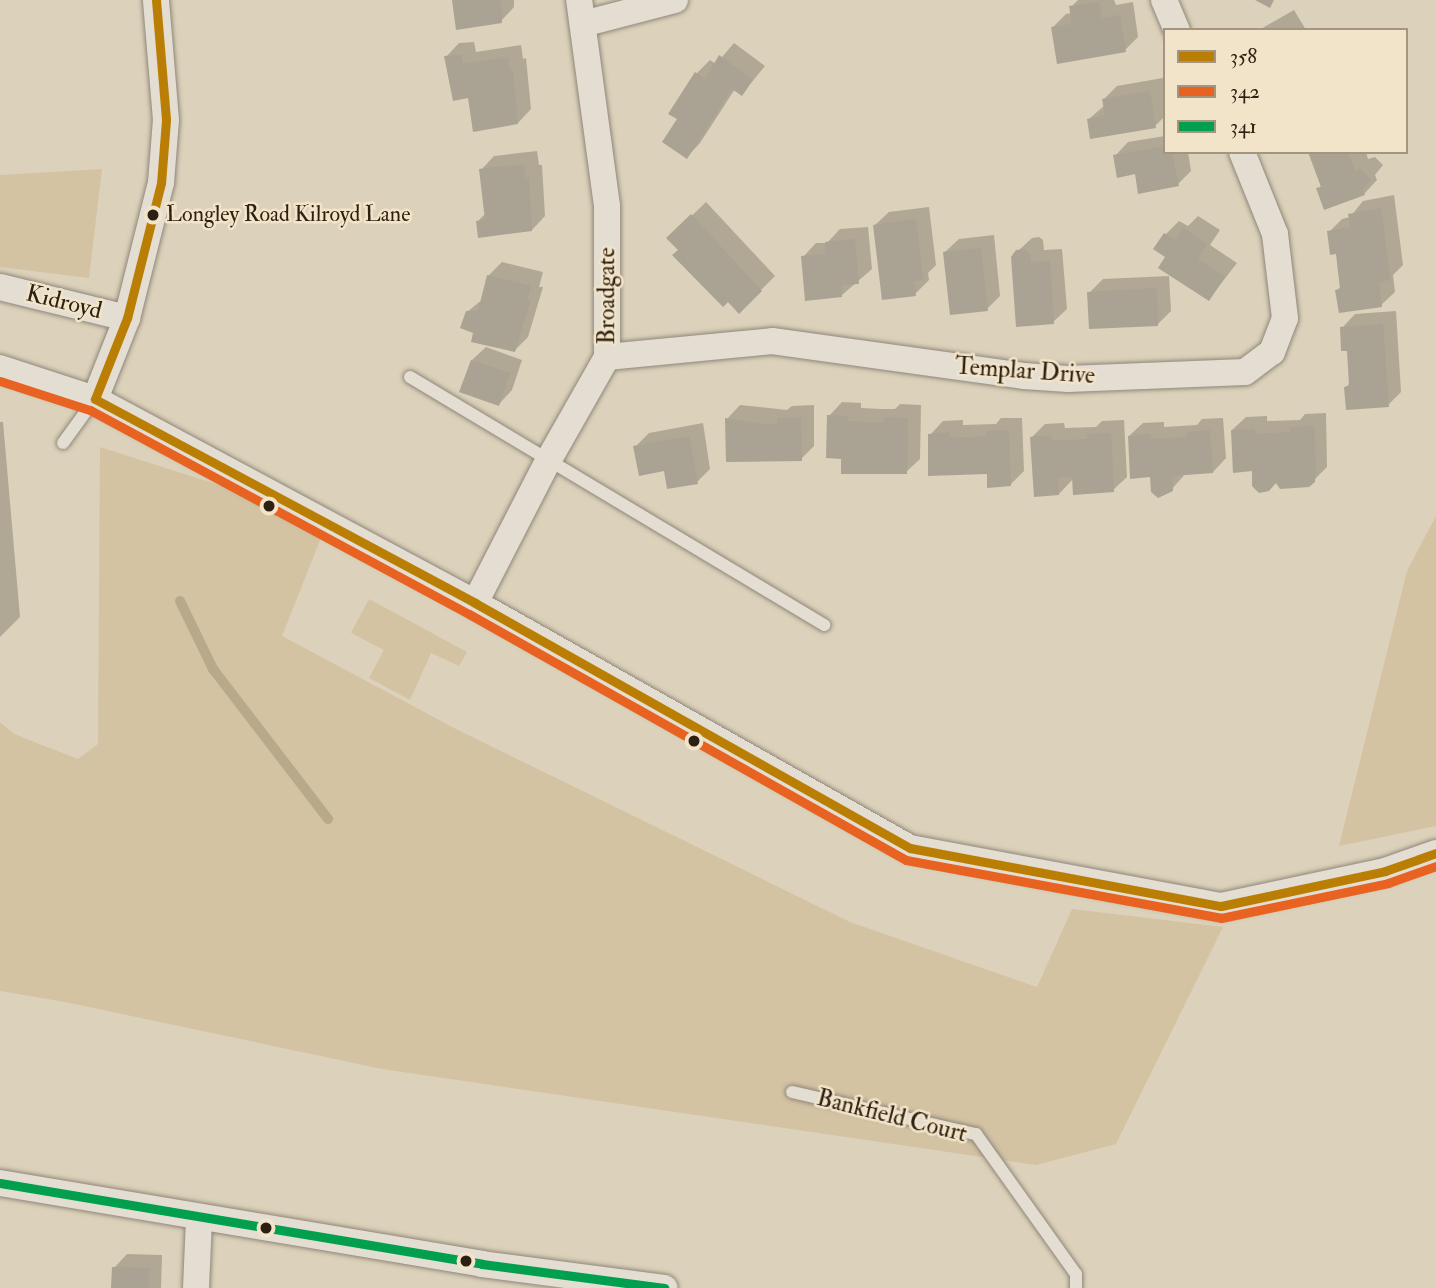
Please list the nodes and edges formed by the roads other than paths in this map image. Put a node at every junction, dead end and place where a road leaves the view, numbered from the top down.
1 (156, 0) edge
2 (675, 0) edge
3 (1164, 0) edge
4 (581, 12) edge
5 (1176, 28) edge
6 (1243, 154) edge
7 (0, 287) edge
8 (127, 317) junction
9 (607, 357) junction
10 (0, 368) edge
11 (410, 377) dead end
12 (95, 400) junction
13 (63, 443) dead end
14 (548, 461) junction
15 (475, 603) junction
16 (825, 625) dead end
17 (1436, 853) edge
18 (792, 1092) dead end
19 (0, 1183) edge
20 (199, 1218) junction
21 (482, 1276) edge
22 (590, 1283) edge
23 (196, 1288) edge
24 (664, 1288) edge
25 (1076, 1288) edge

1 - 8 street
2 - 4 street
3 - 5 street
4 - 9 street, Broadgate
6 - 9 street, Templar Drive
7 - 8 street, Kidroyd
8 - 12 street
9 - 14 street, Broadgate
10 - 12 street
11 - 14 lane
12 - 13 lane
12 - 15 street
14 - 15 street, Broadgate
14 - 16 lane
15 - 17 street
18 - 25 lane, Bankfield Court
19 - 20 street
20 - 21 street
20 - 23 street
21 - 22 street
22 - 24 street

